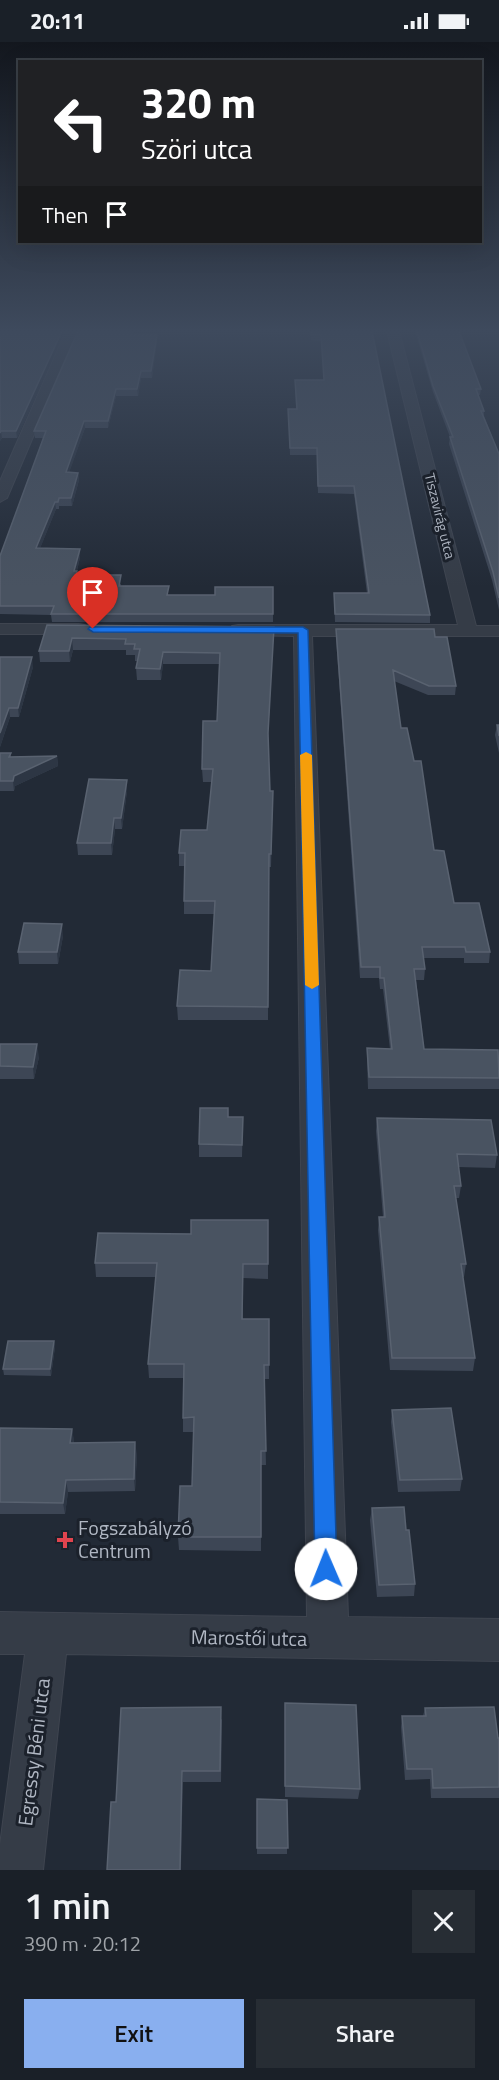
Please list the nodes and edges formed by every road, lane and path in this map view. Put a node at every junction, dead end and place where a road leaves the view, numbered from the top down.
1 (35, 416) edge
2 (414, 416) edge
3 (0, 498) edge
4 (0, 628) edge
5 (93, 629) edge
6 (221, 630) edge
7 (303, 630) junction
8 (468, 631) junction
9 (499, 631) edge
10 (0, 1633) edge
11 (48, 1634) junction
12 (328, 1639) junction
13 (499, 1640) edge
14 (20, 1870) edge

1 - 3 street
2 - 8 street, Tiszavirág utca
4 - 5 street
6 - 7 street
7 - 8 street
7 - 12 street
8 - 9 street
10 - 11 street, Marostői utca
11 - 12 street, Marostői utca
11 - 14 street, Egressy Béni utca
12 - 13 street, Marostői utca

